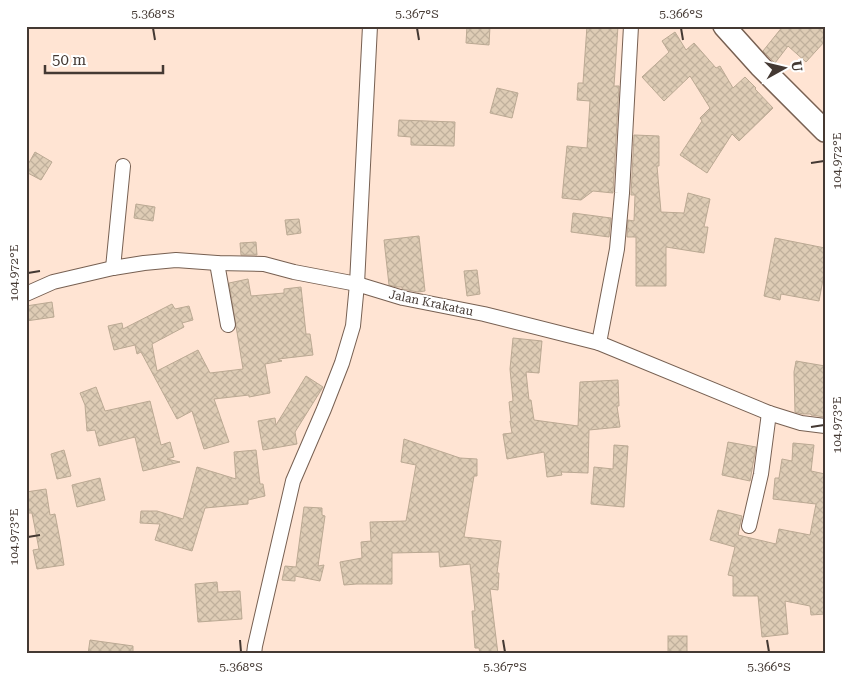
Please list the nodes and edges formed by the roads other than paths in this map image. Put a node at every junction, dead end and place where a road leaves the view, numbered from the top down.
1 (370, 26) edge
2 (631, 26) edge
3 (724, 26) edge
4 (825, 131) edge
5 (123, 166) dead end
6 (217, 263) junction
7 (113, 268) junction
8 (357, 284) junction
9 (26, 294) edge
10 (228, 325) dead end
11 (600, 343) junction
12 (770, 413) junction
13 (825, 426) edge
14 (749, 526) dead end
15 (254, 654) edge

1 - 8 street
2 - 11 street
3 - 4 main road
5 - 7 street
6 - 7 street, Jalan Krakatau
6 - 8 street, Jalan Krakatau
6 - 10 street
7 - 9 street, Jalan Krakatau
8 - 11 street, Jalan Krakatau
8 - 15 street
11 - 12 street, Jalan Krakatau
12 - 13 street, Jalan Krakatau
12 - 14 street

